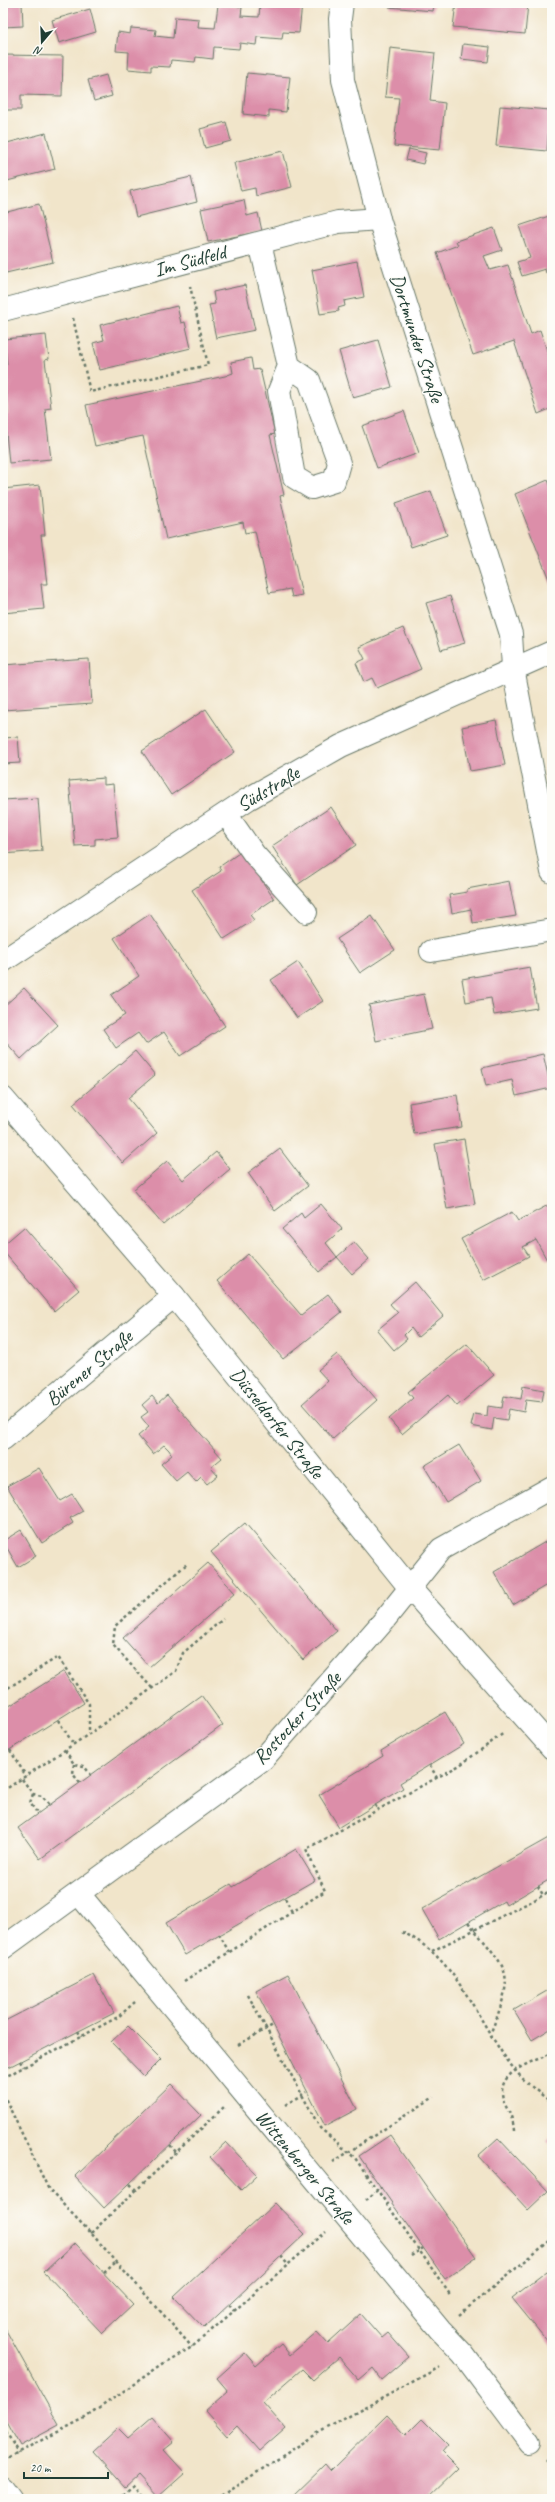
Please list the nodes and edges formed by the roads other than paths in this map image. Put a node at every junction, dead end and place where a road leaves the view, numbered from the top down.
1 (342, 3) edge
2 (379, 219) junction
3 (260, 242) junction
4 (3, 310) edge
5 (289, 366) junction
6 (552, 652) edge
7 (513, 668) junction
8 (226, 814) junction
9 (552, 872) edge
10 (306, 912) dead end
11 (552, 930) edge
12 (431, 952) dead end
13 (3, 960) edge
14 (3, 1098) edge
15 (174, 1296) junction
16 (3, 1439) edge
17 (552, 1487) edge
18 (409, 1587) junction
19 (552, 1748) edge
20 (79, 1894) junction
21 (3, 1948) edge
22 (529, 2442) dead end
23 (3, 2488) edge
24 (11, 2499) edge

1 - 2 street, Dortmunder Straße
2 - 3 street, Im Südfeld
2 - 7 street, Dortmunder Straße
3 - 4 street, Im Südfeld
3 - 5 street
5 - 5 street
6 - 7 street, Südstraße
7 - 8 street, Südstraße
7 - 9 street, Dortmunder Straße
8 - 10 street
8 - 13 street, Südstraße
11 - 12 street
14 - 15 street, Düsseldorfer Straße
15 - 16 street, Bürener Straße
15 - 18 street, Düsseldorfer Straße
17 - 18 street, Rostocker Straße
18 - 19 street, Düsseldorfer Straße
18 - 20 street, Rostocker Straße
20 - 21 street, Rostocker Straße
20 - 22 street, Wittenberger Straße
23 - 24 street

